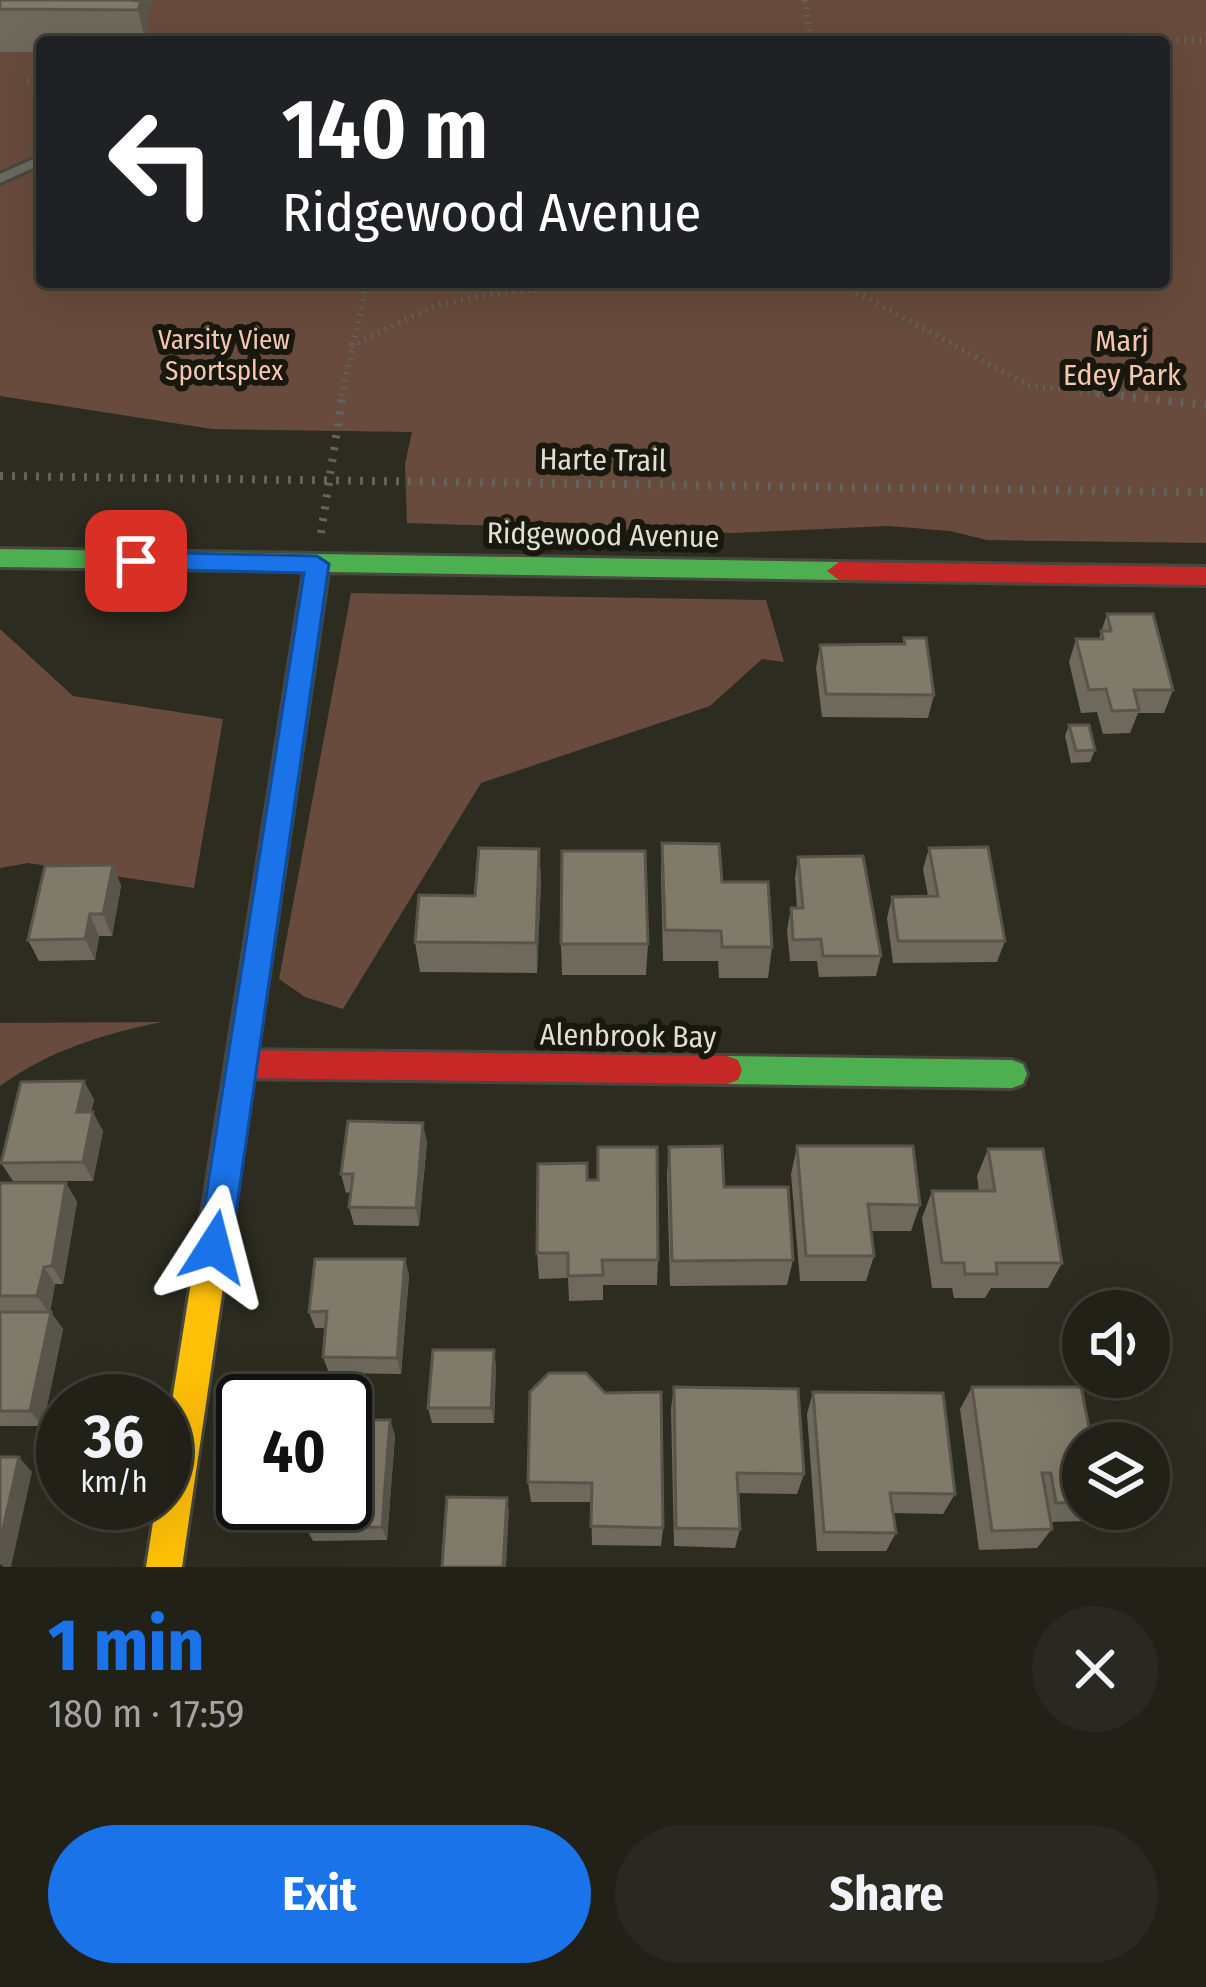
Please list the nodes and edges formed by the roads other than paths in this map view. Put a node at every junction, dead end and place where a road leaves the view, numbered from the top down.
1 (36, 162) edge
2 (0, 179) edge
3 (0, 558) edge
4 (317, 564) junction
5 (1206, 576) edge
6 (243, 1064) junction
7 (1012, 1074) dead end
8 (164, 1567) edge

1 - 2 lane
3 - 4 street, Ridgewood Avenue
4 - 5 street, Ridgewood Avenue
4 - 6 street
6 - 7 street, Alenbrook Bay
6 - 8 street

